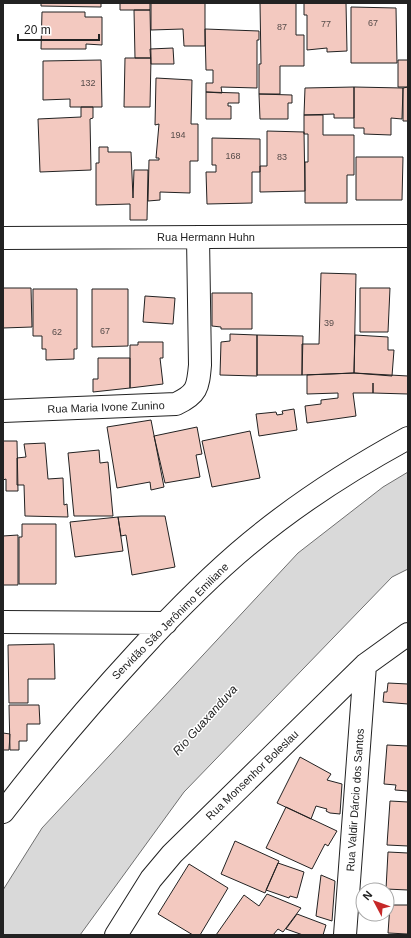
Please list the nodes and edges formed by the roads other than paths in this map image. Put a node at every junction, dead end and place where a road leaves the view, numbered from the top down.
1 (408, 236) edge
2 (198, 237) junction
3 (3, 238) edge
4 (3, 411) edge
5 (408, 438) edge
6 (3, 622) edge
7 (166, 623) junction
8 (408, 634) edge
9 (365, 666) junction
10 (3, 812) edge
11 (116, 935) edge
12 (346, 935) edge

1 - 2 street, Rua Hermann Huhn
2 - 3 street, Rua Hermann Huhn
2 - 4 street, Rua Maria Ivone Zunino
5 - 7 street, Servidão São Jerônimo Emiliane
6 - 7 street
7 - 10 street, Servidão São Jerônimo Emiliane
8 - 9 street, Rua Monsenhor Boleslau
9 - 11 street, Rua Monsenhor Boleslau
9 - 12 street, Rua Valdir Dárcio dos Santos

